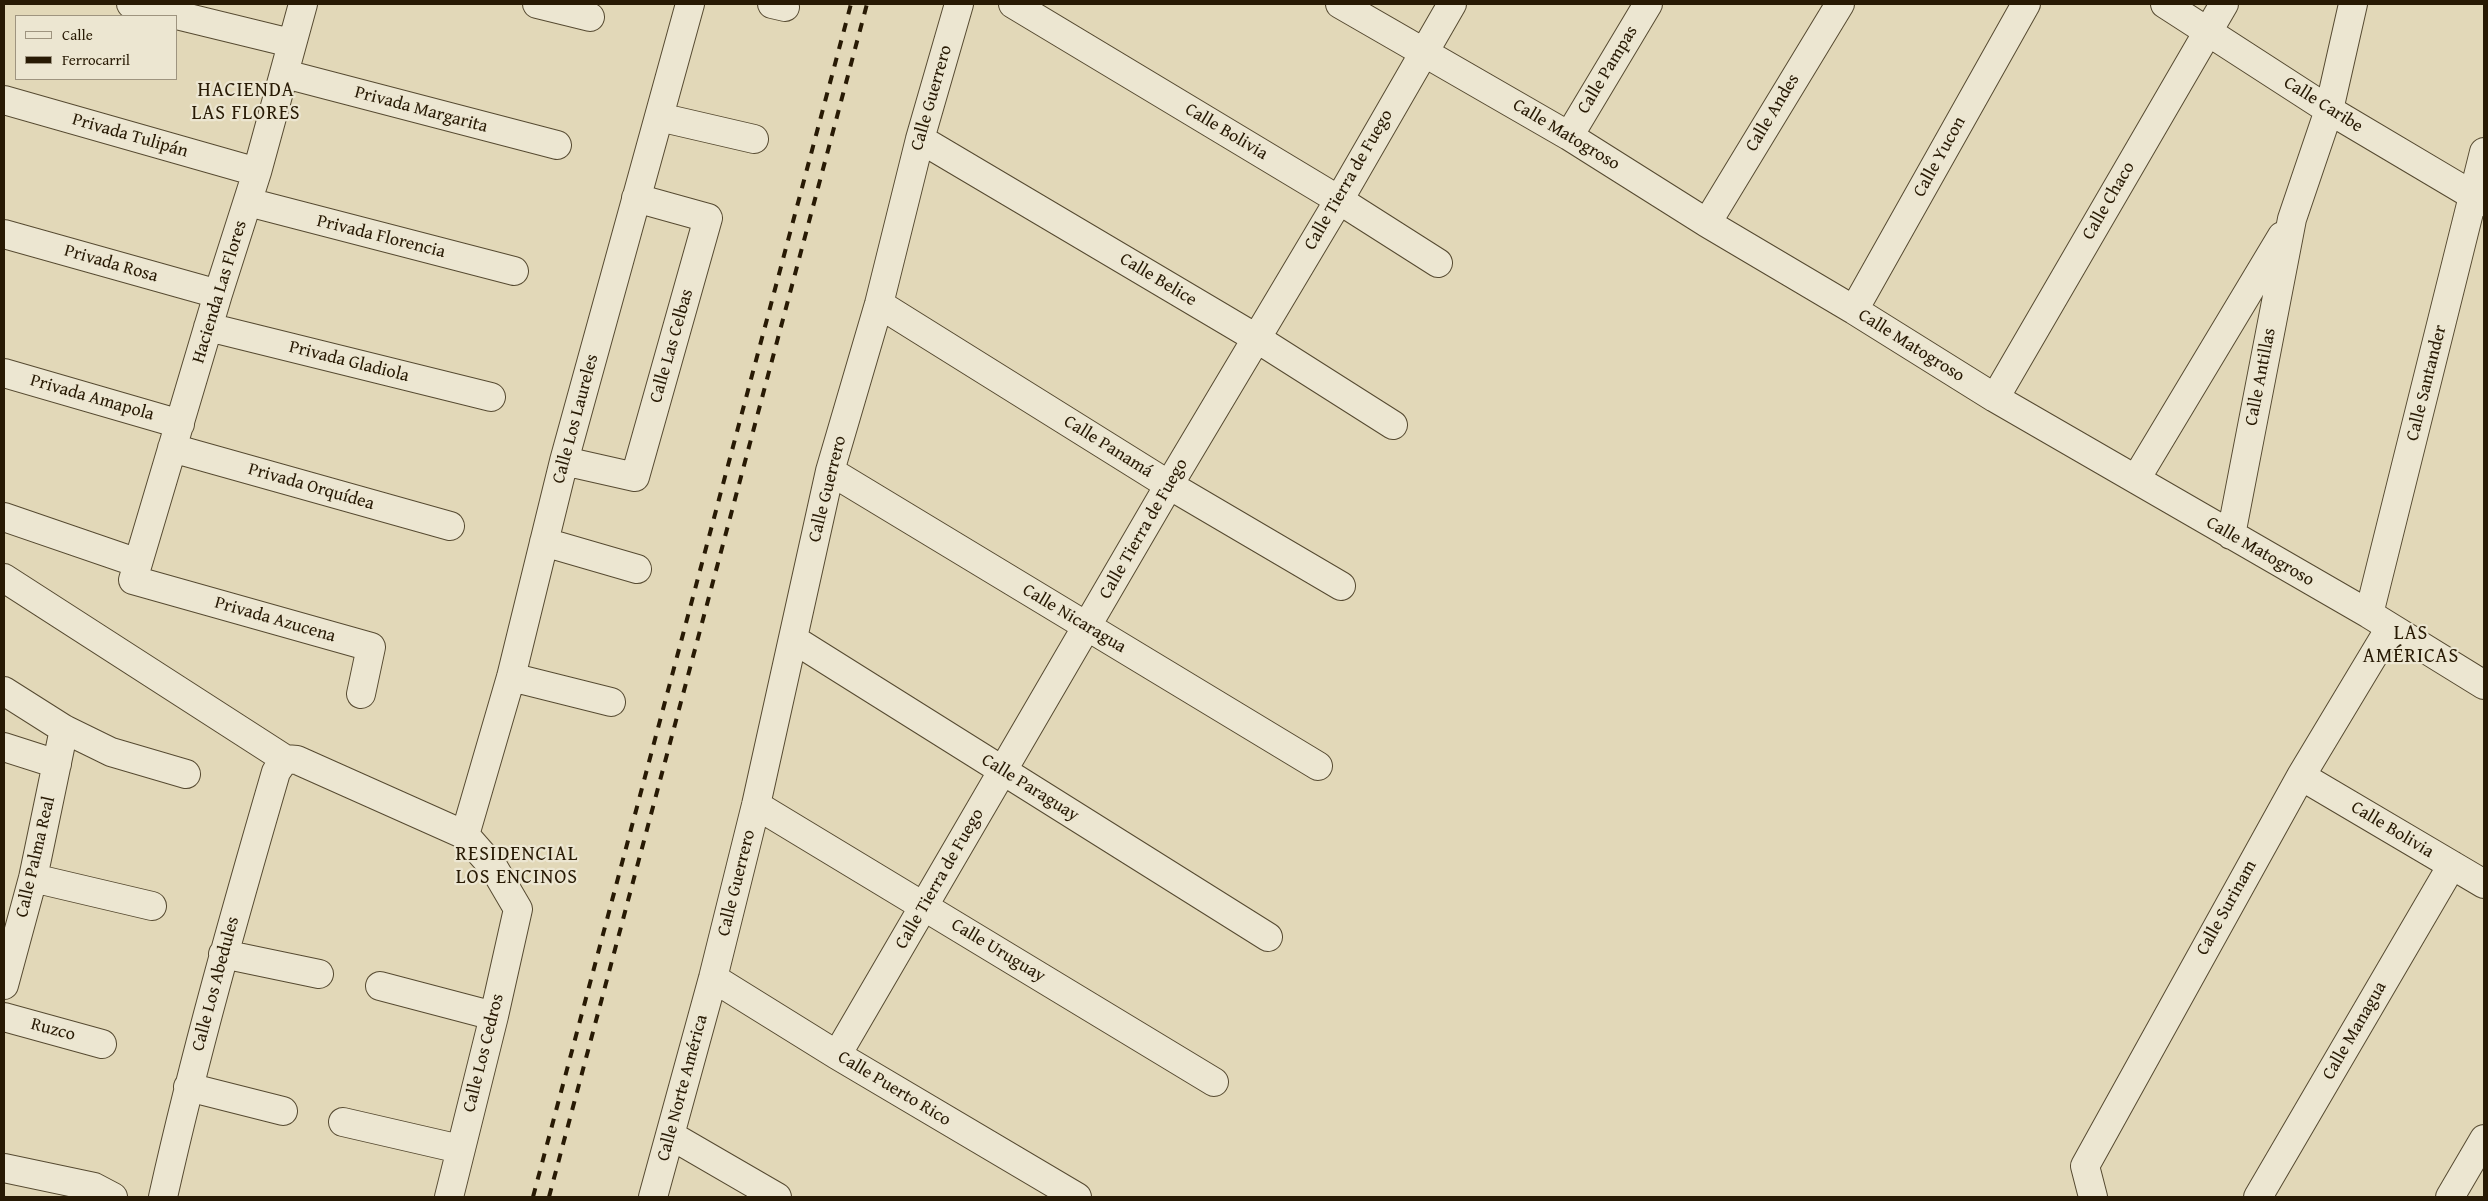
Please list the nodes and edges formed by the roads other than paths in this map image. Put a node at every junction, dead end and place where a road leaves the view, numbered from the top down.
1 (131, 4) edge
2 (303, 4) edge
3 (537, 4) edge
4 (690, 4) edge
5 (959, 4) edge
6 (1013, 4) edge
7 (1340, 4) edge
8 (1452, 4) edge
9 (1648, 4) edge
10 (1840, 4) edge
11 (2026, 4) edge
12 (2165, 4) edge
13 (2224, 4) edge
14 (2353, 4) edge
15 (176, 15) edge
16 (178, 15) edge
17 (590, 17) dead end
18 (2208, 30) junction
19 (291, 43) junction
20 (1423, 51) junction
21 (284, 74) junction
22 (4, 100) edge
23 (2329, 110) junction
24 (659, 117) junction
25 (1568, 136) junction
26 (920, 139) junction
27 (754, 140) dead end
28 (557, 145) dead end
29 (2484, 152) edge
30 (257, 172) junction
31 (636, 198) junction
32 (2479, 199) edge
33 (1339, 200) junction
34 (248, 202) junction
35 (2292, 219) junction
36 (1707, 223) junction
37 (4, 234) edge
38 (1438, 264) dead end
39 (514, 270) dead end
40 (218, 294) junction
41 (879, 304) junction
42 (1854, 310) junction
43 (208, 327) junction
44 (1256, 338) junction
45 (4, 372) edge
46 (490, 397) dead end
47 (1995, 398) junction
48 (1393, 424) dead end
49 (176, 436) junction
50 (564, 460) junction
51 (830, 471) junction
52 (2136, 479) junction
53 (1169, 485) junction
54 (4, 517) edge
55 (450, 526) dead end
56 (2231, 535) junction
57 (544, 542) junction
58 (637, 569) dead end
59 (135, 572) junction
60 (4, 578) edge
61 (1341, 586) dead end
62 (2380, 621) junction
63 (1087, 627) junction
64 (793, 639) junction
65 (511, 677) junction
66 (2484, 685) edge
67 (4, 691) edge
68 (361, 694) dead end
69 (610, 702) dead end
70 (64, 729) junction
71 (4, 747) edge
72 (57, 764) junction
73 (281, 766) junction
74 (1318, 766) dead end
75 (1003, 771) junction
76 (186, 774) dead end
77 (2301, 776) junction
78 (756, 805) junction
79 (465, 835) junction
80 (2452, 866) junction
81 (33, 878) junction
82 (2484, 884) edge
83 (152, 906) dead end
84 (924, 906) junction
85 (1268, 937) dead end
86 (223, 954) junction
87 (319, 974) dead end
88 (713, 978) junction
89 (4, 985) edge
90 (380, 986) dead end
91 (494, 1016) junction
92 (4, 1017) edge
93 (102, 1044) dead end
94 (837, 1055) junction
95 (1214, 1082) dead end
96 (188, 1087) junction
97 (283, 1111) dead end
98 (343, 1122) dead end
99 (670, 1135) junction
100 (2484, 1139) edge
101 (460, 1149) junction
102 (4, 1168) edge
103 (2092, 1196) edge
104 (113, 1197) edge
105 (162, 1197) edge
106 (449, 1197) edge
107 (653, 1197) edge
108 (778, 1197) edge
109 (1076, 1197) edge
110 (2258, 1197) edge
111 (2450, 1197) edge

1 - 15 street
2 - 19 street, Hacienda Las Flores
3 - 17 street
4 - 24 street, Calle Los Laureles
5 - 26 street, Calle Guerrero
6 - 33 street, Calle Bolivia
7 - 20 street, Calle Matogroso
8 - 20 street, Calle Tierra de Fuego
9 - 25 street, Calle Pampas
10 - 36 street, Calle Andes
11 - 42 street, Calle Yucon
12 - 18 street, Calle Caribe
13 - 18 street, Calle Chaco
14 - 23 street, Calle Antillas
16 - 19 street
18 - 23 street, Calle Caribe
18 - 47 street, Calle Chaco
19 - 21 street, Hacienda Las Flores
20 - 25 street, Calle Matogroso
20 - 33 street, Calle Tierra de Fuego
21 - 28 street, Privada Margarita
21 - 30 street, Hacienda Las Flores
22 - 30 street, Privada Tulipán
23 - 32 street, Calle Caribe
23 - 35 street, Calle Antillas
24 - 27 street
24 - 31 street, Calle Los Laureles
25 - 36 street, Calle Matogroso
26 - 41 street, Calle Guerrero
26 - 44 street, Calle Belice
29 - 32 street, Calle Santander
30 - 34 street, Hacienda Las Flores
31 - 50 street, Calle Los Laureles
31 - 50 street, Calle Las Celbas
32 - 62 street, Calle Santander
33 - 38 street, Calle Bolivia
33 - 44 street, Calle Tierra de Fuego
34 - 39 street, Privada Florencia
34 - 40 street, Hacienda Las Flores
35 - 52 street, Calle Antillas
35 - 56 street, Calle Antillas
36 - 42 street, Calle Matogroso
37 - 40 street, Privada Rosa
40 - 43 street, Hacienda Las Flores
41 - 51 street, Calle Guerrero
41 - 53 street, Calle Panamá
42 - 47 street, Calle Matogroso
43 - 46 street, Privada Gladiola
43 - 49 street, Hacienda Las Flores
44 - 48 street, Calle Belice
44 - 53 street, Calle Tierra de Fuego
45 - 49 street, Privada Amapola
47 - 52 street, Calle Matogroso
49 - 55 street, Privada Orquídea
49 - 59 street, Hacienda Las Flores
50 - 57 street, Calle Los Laureles
51 - 63 street, Calle Nicaragua
51 - 64 street, Calle Guerrero
52 - 56 street, Calle Matogroso
53 - 61 street, Calle Panamá
53 - 63 street, Calle Tierra de Fuego
54 - 59 street
56 - 62 street, Calle Matogroso
57 - 58 street
57 - 65 street, Calle Los Laureles
59 - 68 street, Privada Azucena
60 - 73 street
62 - 66 street, Calle Matogroso
62 - 77 street, Calle Surinam
63 - 74 street, Calle Nicaragua
63 - 75 street, Calle Tierra de Fuego
64 - 75 street, Calle Paraguay
64 - 78 street, Calle Guerrero
65 - 69 street
65 - 79 street, Calle Los Laureles
67 - 70 street
70 - 72 street, Calle Palma Real
70 - 76 street
71 - 72 street
72 - 81 street, Calle Palma Real
73 - 79 street
73 - 86 street, Calle Los Abedules
75 - 84 street, Calle Tierra de Fuego
75 - 85 street, Calle Paraguay
77 - 80 street, Calle Bolivia
77 - 103 street, Calle Surinam
78 - 84 street, Calle Uruguay
78 - 88 street, Calle Guerrero
79 - 91 street, Calle Los Cedros
80 - 82 street, Calle Bolivia
80 - 110 street, Calle Managua
81 - 83 street
81 - 89 street, Calle Palma Real
84 - 94 street, Calle Tierra de Fuego
84 - 95 street, Calle Uruguay
86 - 87 street
86 - 96 street, Calle Los Abedules
88 - 94 street, Calle Puerto Rico
88 - 99 street, Calle Norte América
90 - 91 street
91 - 101 street, Calle Los Cedros
92 - 93 street, Ruzco
94 - 109 street, Calle Puerto Rico
96 - 97 street
96 - 105 street, Calle Los Abedules
98 - 101 street
99 - 107 street, Calle Norte América
99 - 108 street
100 - 111 street
101 - 106 street, Calle Los Cedros
102 - 104 street

